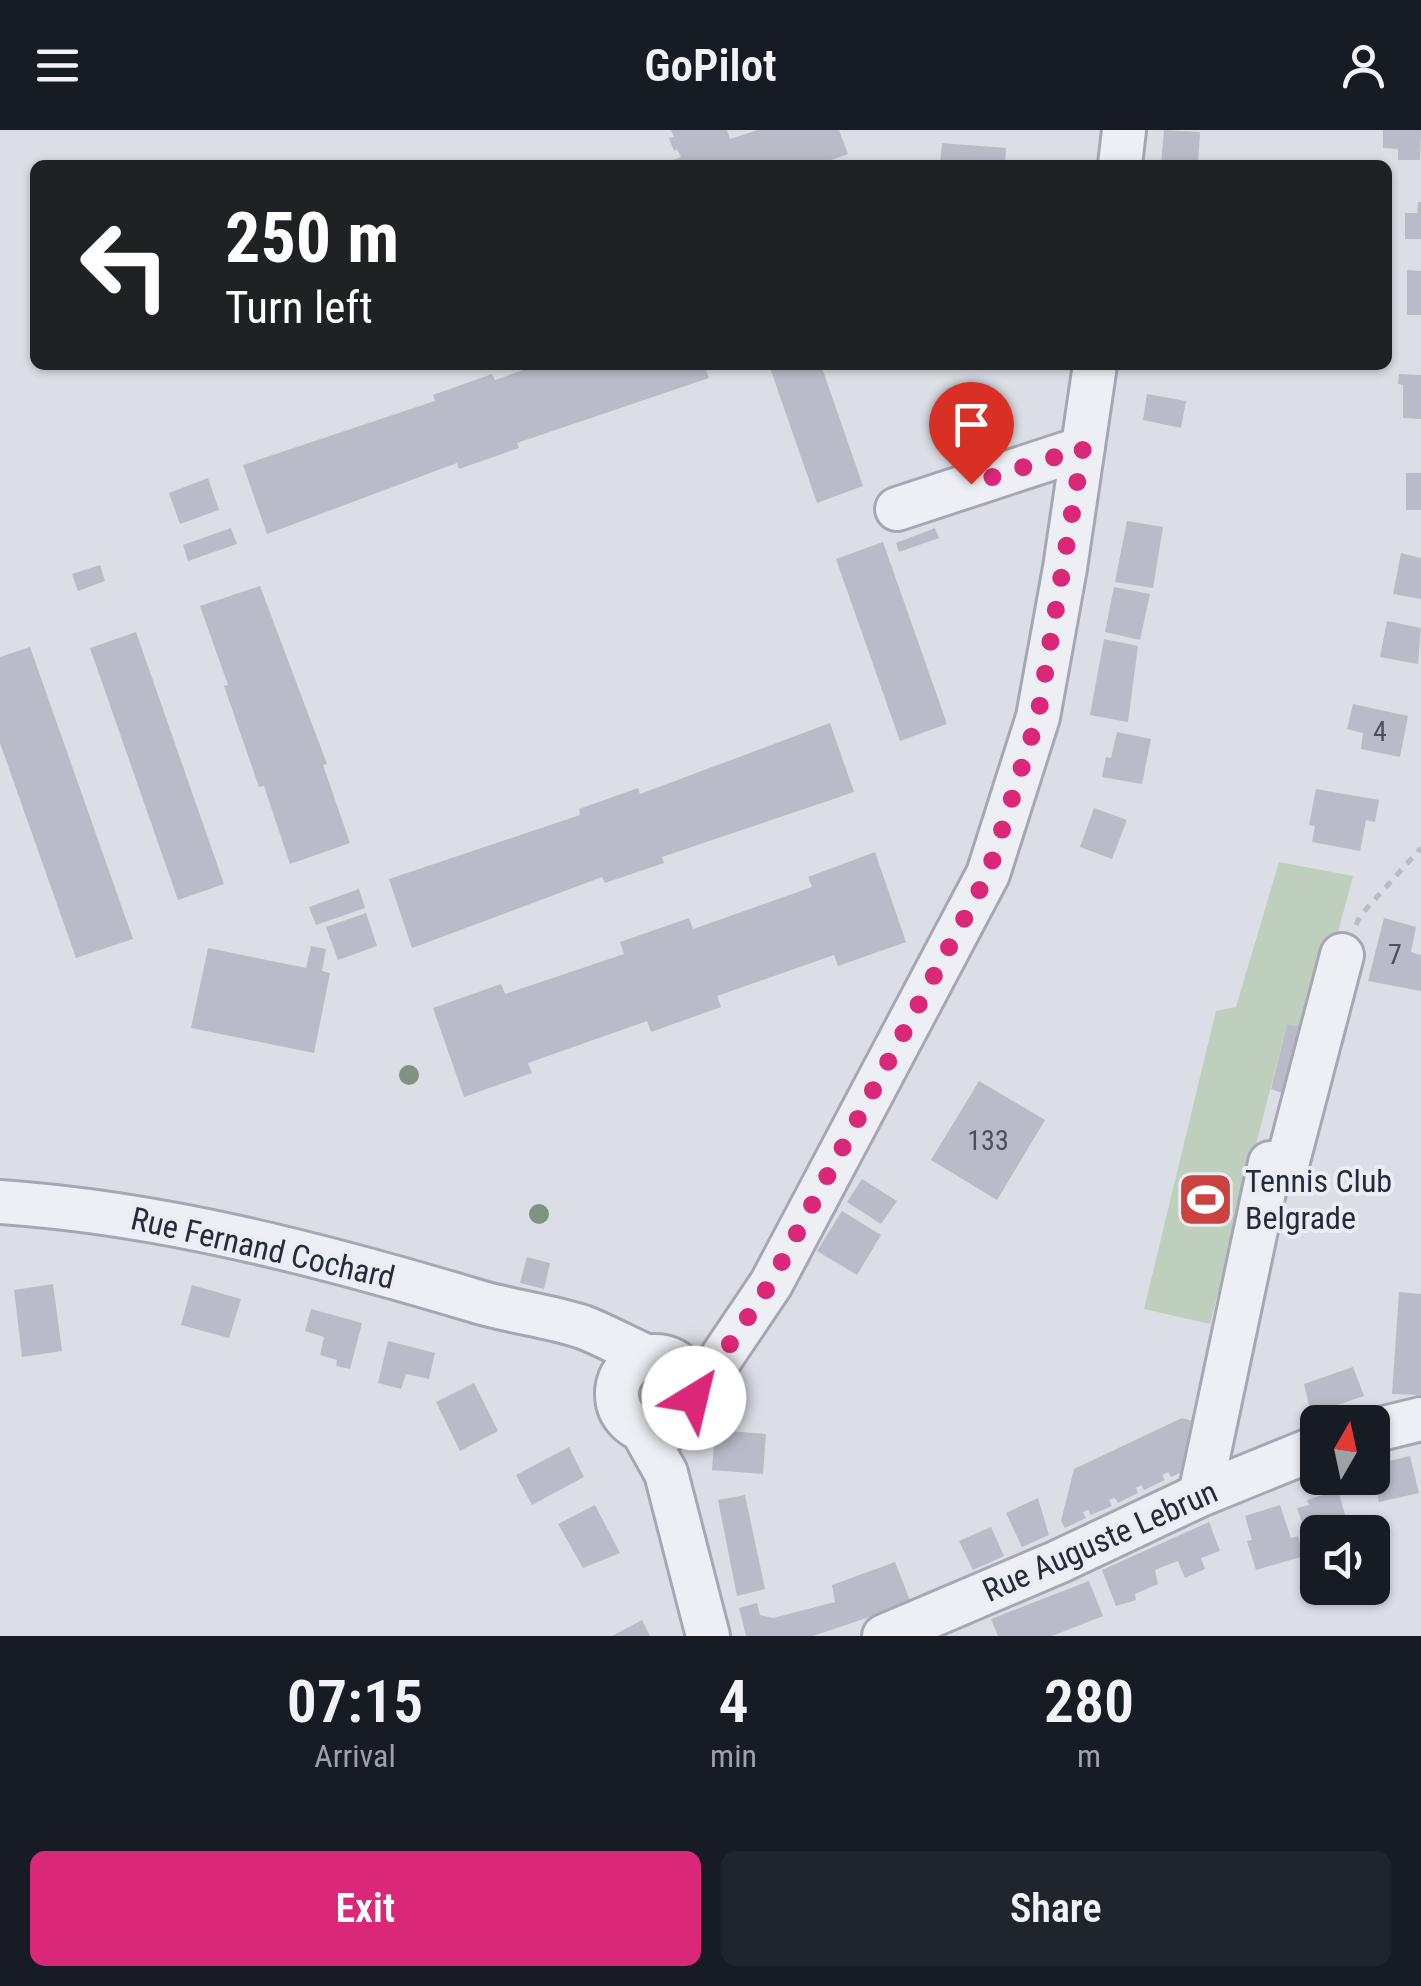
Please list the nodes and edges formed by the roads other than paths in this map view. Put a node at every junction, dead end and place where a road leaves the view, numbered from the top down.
1 (1124, 130) edge
2 (1121, 160) edge
3 (1094, 370) edge
4 (1083, 448) junction
5 (897, 509) dead end
6 (1342, 955) road end
7 (0, 1202) edge
8 (522, 1315) junction
9 (667, 1395) junction
10 (1421, 1420) edge
11 (1390, 1427) edge
12 (1300, 1455) edge
13 (1200, 1494) junction
14 (708, 1636) edge
15 (884, 1636) edge

1 - 2 street
3 - 4 street
4 - 5 street
4 - 9 street
6 - 13 street
7 - 8 street, Rue Fernand Cochard
8 - 9 street, Rue Fernand Cochard
8 - 9 street, Rue Fernand Cochard
9 - 14 street
10 - 11 street
12 - 13 street, Rue Auguste Lebrun
13 - 15 street, Rue Auguste Lebrun

